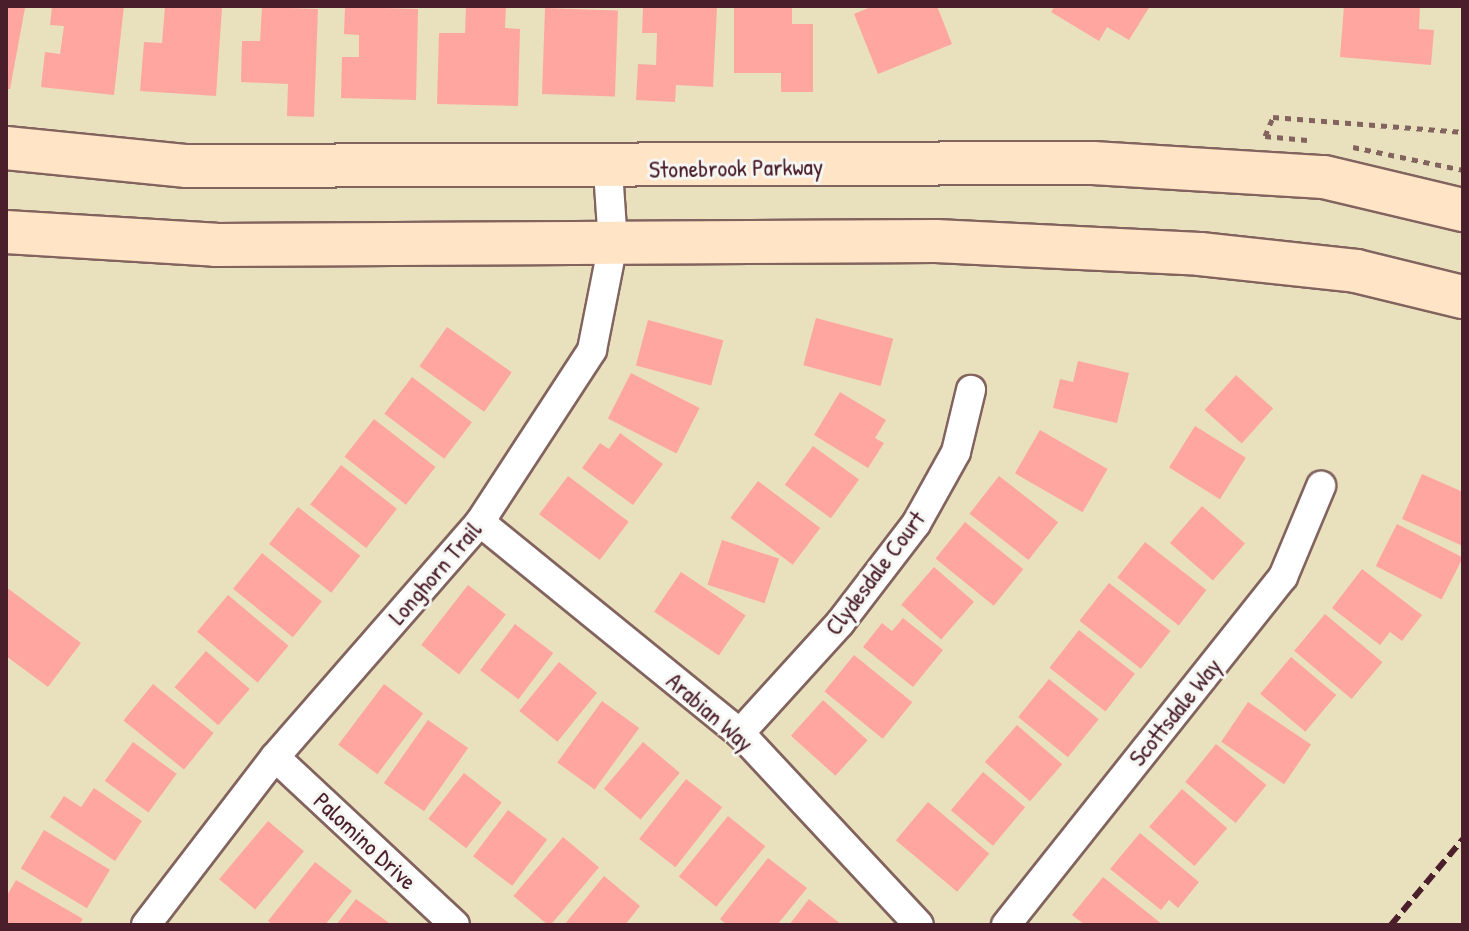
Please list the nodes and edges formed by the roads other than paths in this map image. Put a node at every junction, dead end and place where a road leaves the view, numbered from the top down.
1 (6, 148) edge
2 (608, 170) junction
3 (1463, 210) edge
4 (6, 232) edge
5 (613, 244) junction
6 (1463, 297) edge
7 (971, 390) dead end
8 (1321, 486) dead end
9 (480, 522) junction
10 (740, 733) junction
11 (275, 757) junction
12 (146, 925) edge
13 (455, 925) edge
14 (919, 925) edge
15 (1006, 925) edge

1 - 2 main road, Stonebrook Parkway
2 - 3 main road, Stonebrook Parkway
2 - 5 street, Longhorn Trail
4 - 5 main road
5 - 6 main road
5 - 9 street, Longhorn Trail
7 - 10 street, Clydesdale Court
8 - 15 street, Scottsdale Way
9 - 10 street, Arabian Way
9 - 11 street, Longhorn Trail
10 - 14 street, Arabian Way
11 - 12 street, Longhorn Trail
11 - 13 street, Palomino Drive

